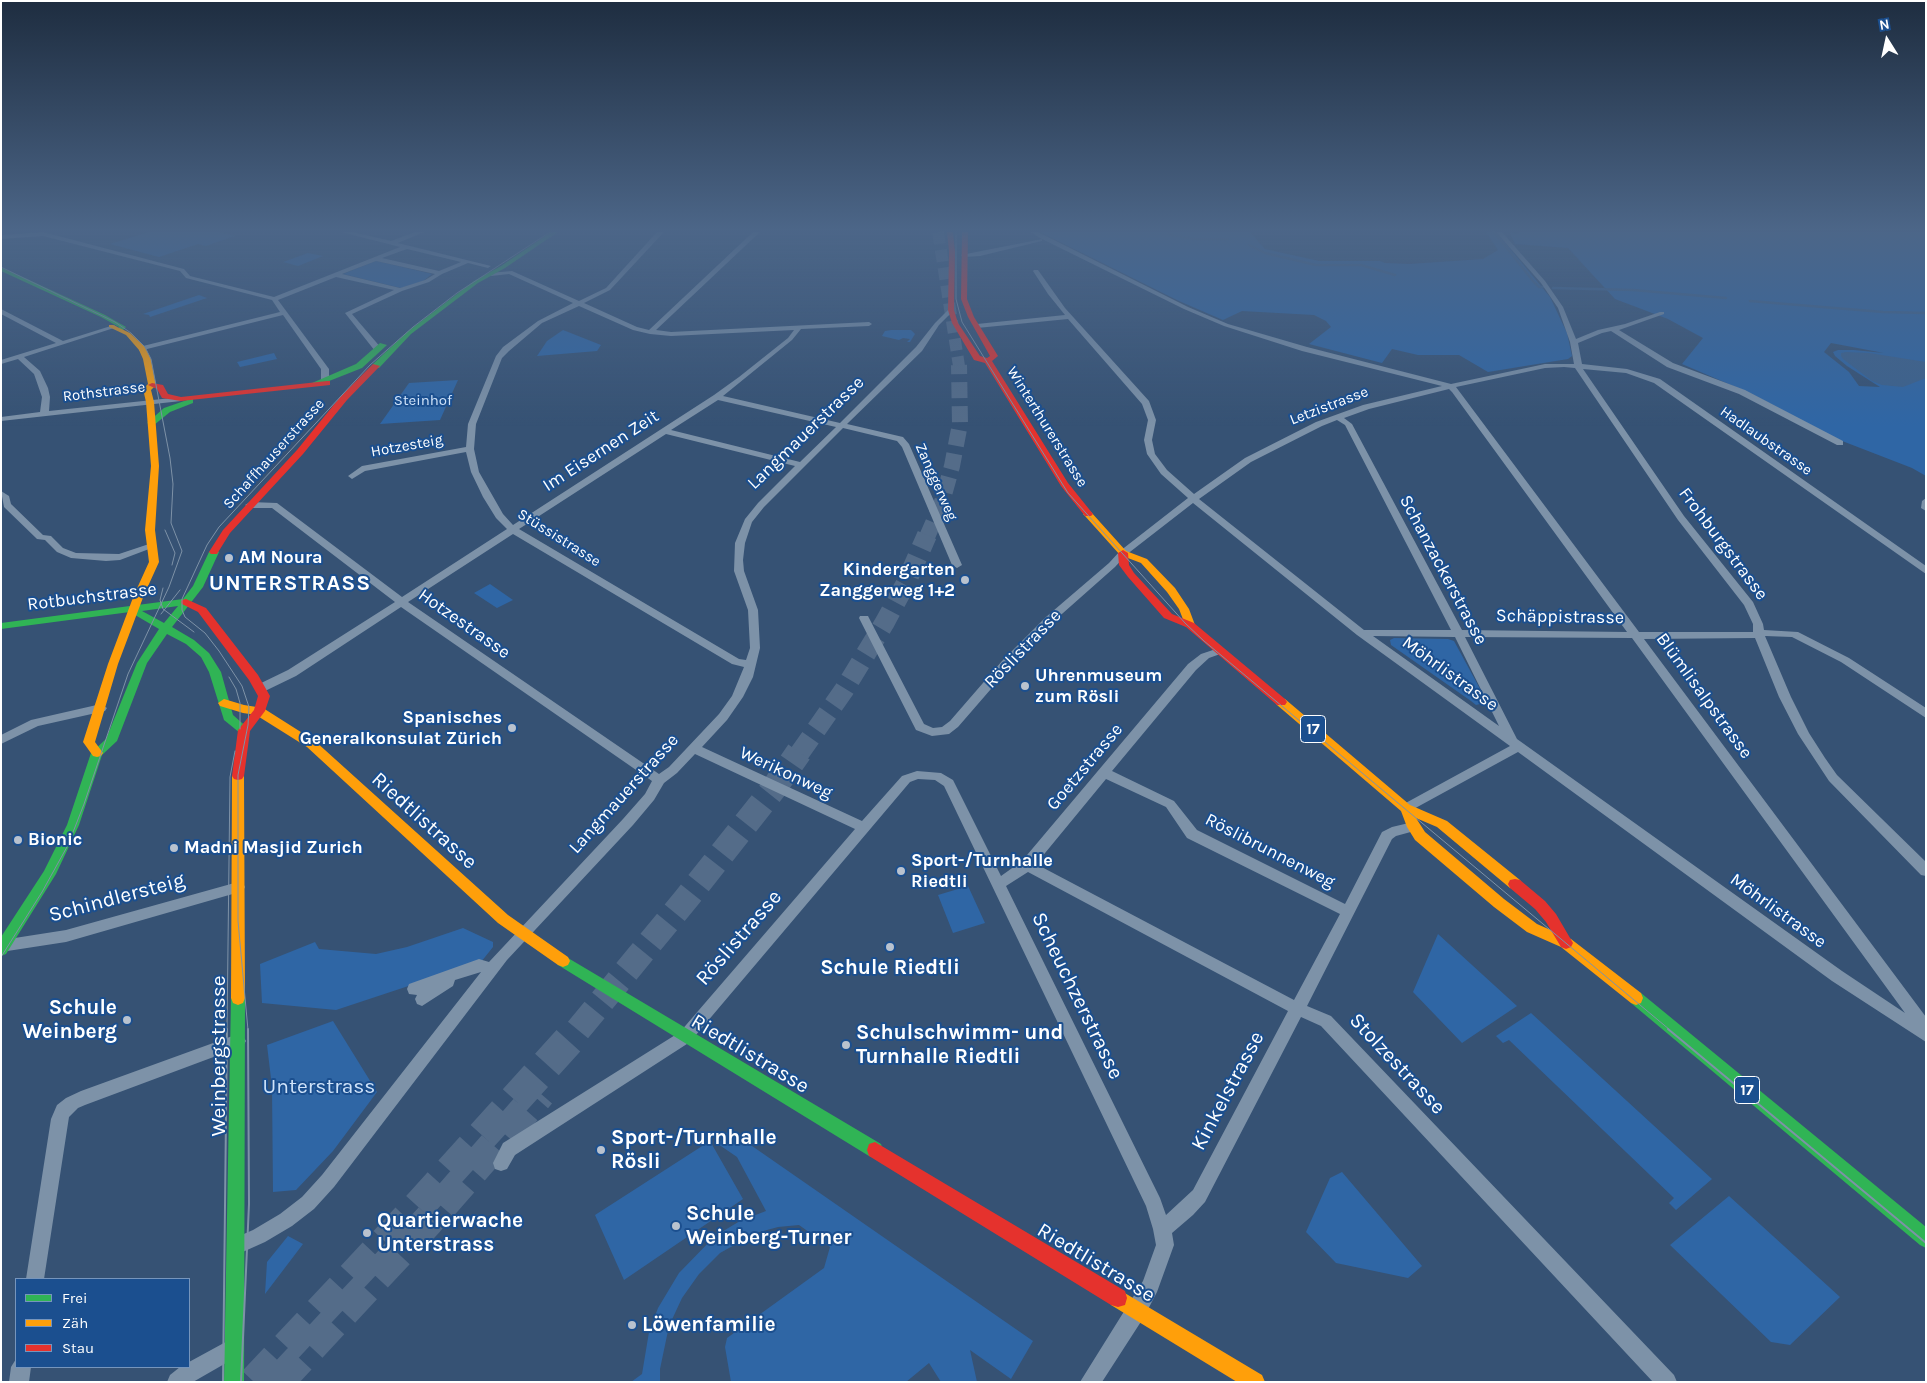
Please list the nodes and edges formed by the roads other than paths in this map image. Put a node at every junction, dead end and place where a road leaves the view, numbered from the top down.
1 (58, 297) edge
2 (264, 297) edge
3 (280, 297) edge
4 (385, 297) edge
5 (449, 297) edge
6 (457, 297) edge
7 (563, 297) edge
8 (591, 297) edge
9 (688, 297) edge
10 (951, 297) edge
11 (964, 297) edge
12 (1053, 297) edge
13 (1162, 297) edge
14 (1553, 297) edge
15 (274, 299) junction
16 (577, 303) junction
17 (951, 310) junction
18 (1, 311) edge
19 (284, 313) junction
20 (1662, 313) dead end
21 (1069, 317) junction
22 (955, 323) junction
23 (869, 324) dead end
24 (977, 326) junction
25 (117, 328) junction
26 (799, 328) junction
27 (934, 328) junction
28 (1613, 329) junction
29 (650, 332) junction
30 (1574, 342) junction
31 (62, 343) junction
32 (142, 349) junction
33 (378, 349) junction
34 (20, 357) junction
35 (1, 362) edge
36 (988, 362) junction
37 (1578, 366) junction
38 (325, 382) junction
39 (152, 385) junction
40 (1450, 386) junction
41 (210, 395) junction
42 (345, 397) junction
43 (717, 397) junction
44 (181, 398) junction
45 (150, 402) junction
46 (43, 414) junction
47 (1337, 417) junction
48 (1, 419) edge
49 (151, 423) junction
50 (842, 426) junction
51 (665, 431) junction
52 (1840, 443) dead end
53 (470, 449) junction
54 (802, 465) junction
55 (352, 476) dead end
56 (1, 494) edge
57 (1194, 498) junction
58 (1926, 501) edge
59 (250, 505) junction
60 (1926, 508) edge
61 (512, 529) junction
62 (152, 546) junction
63 (1123, 553) junction
64 (957, 565) dead end
65 (1926, 570) edge
66 (186, 602) junction
67 (402, 602) junction
68 (133, 610) junction
69 (864, 618) dead end
70 (1190, 625) junction
71 (1, 626) edge
72 (166, 628) junction
73 (1361, 633) junction
74 (1458, 633) junction
75 (1758, 634) junction
76 (1635, 635) junction
77 (1219, 651) junction
78 (751, 664) junction
79 (261, 688) junction
80 (224, 703) junction
81 (101, 708) junction
82 (259, 711) junction
83 (1926, 714) edge
84 (244, 730) junction
85 (1, 740) edge
86 (1516, 745) junction
87 (693, 748) junction
88 (97, 753) junction
89 (1104, 773) junction
90 (659, 780) junction
91 (948, 783) joint
92 (1406, 808) junction
93 (1413, 827) junction
94 (864, 828) junction
95 (1027, 864) junction
96 (1926, 870) edge
97 (998, 884) junction
98 (238, 887) junction
99 (1349, 912) junction
100 (522, 934) junction
101 (1566, 943) junction
102 (3, 947) edge
103 (493, 969) junction
104 (418, 994) dead end
105 (1298, 1009) junction
106 (1926, 1029) edge
107 (1926, 1035) edge
108 (685, 1037) junction
109 (238, 1040) junction
110 (501, 1163) dead end
111 (1162, 1229) junction
112 (1926, 1239) edge
113 (236, 1246) junction
114 (35, 1278) edge
115 (1138, 1310) junction
116 (236, 1346) junction
117 (21, 1368) edge
118 (19, 1382) edge
119 (177, 1382) edge
120 (234, 1382) edge
121 (1090, 1382) edge
122 (1255, 1382) edge
123 (1668, 1382) edge

1 - 25 street
2 - 15 street
3 - 15 street
4 - 33 street
5 - 33 street, Schaffhauserstrasse
6 - 42 street, Schaffhauserstrasse
7 - 16 street
8 - 16 street, Stüssistrasse
9 - 29 street
10 - 17 street, Winterthurerstrasse / 17
11 - 24 street, Winterthurerstrasse / 17
12 - 21 street, Möhrlistrasse
13 - 40 street
14 - 30 street, Frohburgstrasse
15 - 19 street
16 - 29 street
16 - 53 street, Stüssistrasse
17 - 22 street, Winterthurerstrasse / 17
17 - 27 street, Langmauerstrasse
18 - 31 street
19 - 32 street
19 - 38 street
20 - 28 street
21 - 24 street
21 - 57 street, Möhrlistrasse
22 - 27 street
22 - 36 street, Winterthurerstrasse / 17
23 - 26 street
24 - 36 street, Winterthurerstrasse / 17
25 - 31 street
25 - 32 street
26 - 29 street
26 - 43 street, Im Eisernen Zeit
27 - 50 street, Langmauerstrasse
28 - 30 street
28 - 52 street
30 - 37 street, Frohburgstrasse
31 - 34 street
32 - 39 street
33 - 38 street, Schaffhauserstrasse
34 - 35 street
34 - 46 street
36 - 63 street, Winterthurerstrasse / 17
37 - 40 street, Letzistrasse
37 - 65 street, Hadlaubstrasse
37 - 75 street, Frohburgstrasse
38 - 41 street, Rothstrasse
38 - 42 street, Schaffhauserstrasse
39 - 44 street
39 - 45 street
40 - 47 street, Letzistrasse
40 - 76 street, Blümlisalpstrasse
41 - 44 street, Rothstrasse
41 - 49 street, Rothstrasse
42 - 59 street, Schaffhauserstrasse
43 - 50 street, Zanggerweg
43 - 51 street, Im Eisernen Zeit
44 - 45 street, Rothstrasse
45 - 46 street, Rothstrasse
45 - 49 street
46 - 48 street, Rothstrasse
47 - 57 street, Letzistrasse
47 - 74 street, Schanzackerstrasse
49 - 62 street
50 - 54 street, Langmauerstrasse
50 - 64 street, Zanggerweg
51 - 54 street
51 - 61 street, Im Eisernen Zeit
53 - 55 street, Hotzesteig
53 - 61 street, Stüssistrasse
54 - 78 street, Langmauerstrasse
56 - 62 street
57 - 63 street, Letzistrasse
57 - 73 street, Möhrlistrasse
58 - 60 street
59 - 66 street, Schaffhauserstrasse
59 - 67 street, Hotzestrasse
61 - 67 street, Im Eisernen Zeit
61 - 78 street, Stüssistrasse
62 - 68 street
63 - 69 street, Röslistrasse
63 - 70 street, Winterthurerstrasse / 17
63 - 70 street, Winterthurerstrasse / 17
66 - 68 street, Rotbuchstrasse
66 - 72 street
66 - 79 street
67 - 79 street, Im Eisernen Zeit
67 - 90 street, Hotzestrasse
68 - 71 street, Rotbuchstrasse
68 - 72 street
68 - 81 street
70 - 77 street, Winterthurerstrasse / 17
72 - 80 street
72 - 88 street
73 - 74 street, Schäppistrasse
73 - 86 street, Möhrlistrasse
74 - 76 street, Schäppistrasse
74 - 86 street, Schanzackerstrasse
75 - 76 street, Schäppistrasse
75 - 83 street, Schäppistrasse
75 - 96 street, Frohburgstrasse
76 - 106 street, Blümlisalpstrasse
77 - 89 street, Goetzstrasse
77 - 92 street, Winterthurerstrasse / 17
78 - 87 street, Langmauerstrasse
79 - 82 street
80 - 82 street
80 - 84 street
81 - 85 street
81 - 88 street
82 - 84 street, Weinbergstrasse
82 - 100 street, Riedtlistrasse
84 - 98 street, Weinbergstrasse
86 - 92 street
86 - 107 street, Möhrlistrasse
87 - 90 street, Langmauerstrasse
87 - 94 street, Werikonweg
88 - 102 street
89 - 95 street, Goetzstrasse
89 - 99 street, Röslibrunnenweg
90 - 100 street, Langmauerstrasse
91 - 94 street, Röslistrasse
91 - 97 street, Scheuchzerstrasse
92 - 93 street, Winterthurerstrasse / 17
92 - 101 street, Winterthurerstrasse / 17
93 - 99 street, Kinkelstrasse
93 - 101 street, Winterthurerstrasse / 17
94 - 108 street, Röslistrasse
95 - 97 street, Goetzstrasse
95 - 105 street, Stolzestrasse
97 - 111 street, Scheuchzerstrasse
98 - 102 street, Schindlersteig
98 - 109 street, Weinbergstrasse
99 - 105 street, Kinkelstrasse
100 - 103 street, Langmauerstrasse
100 - 108 street, Riedtlistrasse
101 - 112 street, Winterthurerstrasse / 17
103 - 104 street
103 - 113 street, Langmauerstrasse
105 - 111 street, Kinkelstrasse
105 - 123 street, Stolzestrasse
108 - 110 street, Röslistrasse
108 - 115 street, Riedtlistrasse
109 - 113 street, Weinbergstrasse
109 - 114 street
111 - 115 street
113 - 116 street, Weinbergstrasse
115 - 121 street
115 - 122 street, Riedtlistrasse
116 - 119 street
116 - 120 street, Weinbergstrasse
117 - 118 street

